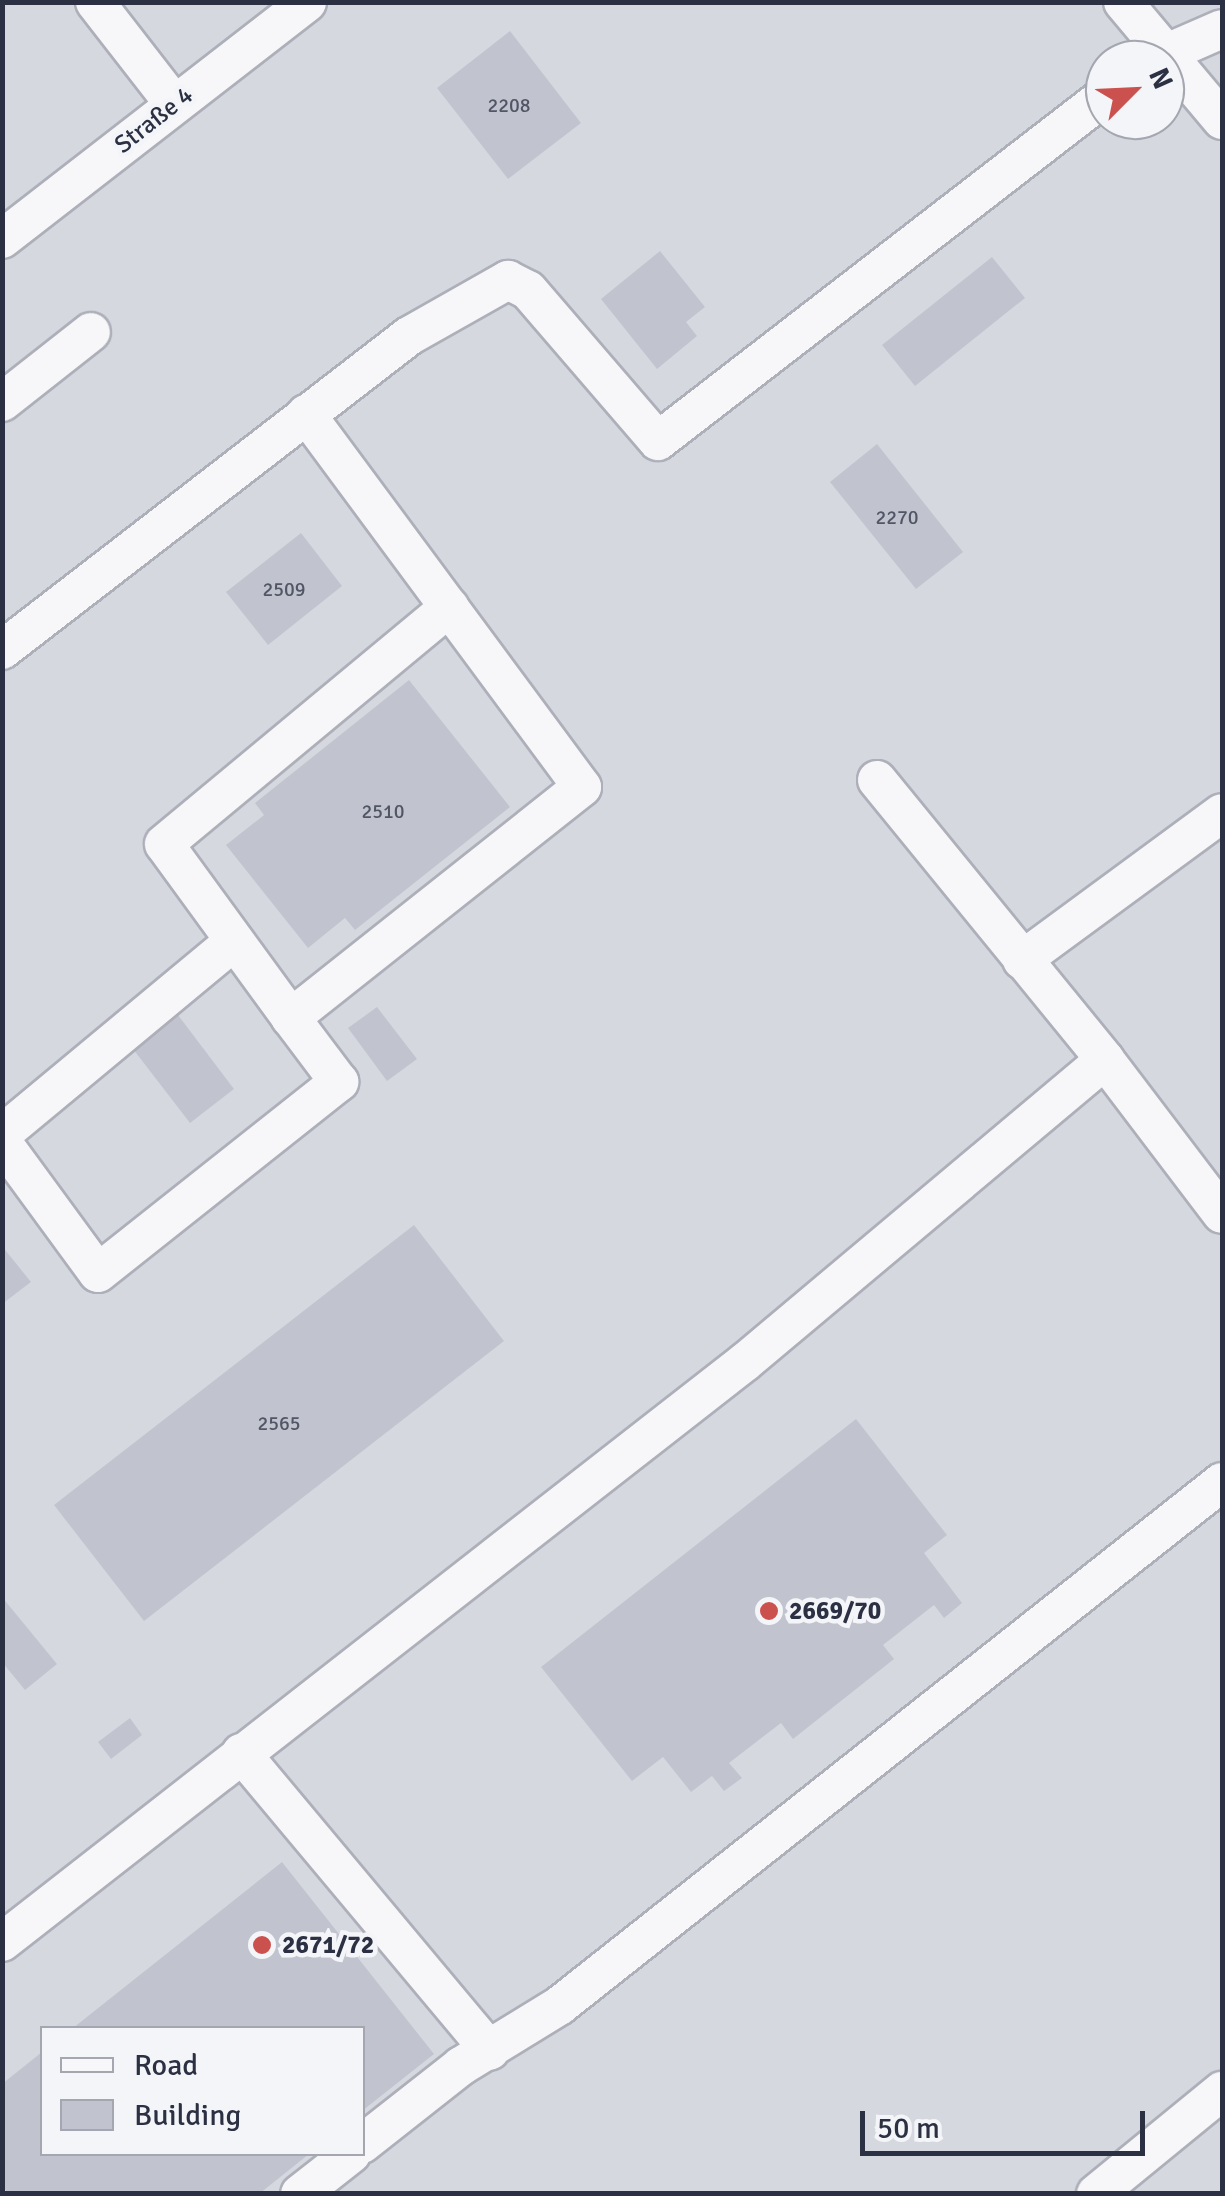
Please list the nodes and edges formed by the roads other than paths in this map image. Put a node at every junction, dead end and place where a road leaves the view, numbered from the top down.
1 (95, 2) edge
2 (307, 2) edge
3 (1123, 2) edge
4 (1222, 30) edge
5 (1147, 40) edge
6 (1185, 45) edge
7 (1185, 84) edge
8 (174, 104) junction
9 (1085, 111) edge
10 (1222, 120) edge
11 (2, 239) edge
12 (92, 332) dead end
13 (2, 402) edge
14 (306, 414) junction
15 (449, 607) junction
16 (2, 650) edge
17 (876, 780) dead end
18 (1222, 813) edge
19 (231, 944) junction
20 (1022, 960) junction
21 (292, 1018) junction
22 (1105, 1060) junction
23 (2, 1138) edge
24 (1222, 1214) edge
25 (1222, 1482) edge
26 (242, 1753) junction
27 (2, 1942) edge
28 (490, 2051) junction
29 (1222, 2091) edge
30 (365, 2142) edge
31 (348, 2156) edge
32 (300, 2194) edge
33 (1096, 2194) edge

1 - 8 lane
2 - 8 lane, Straße 4
3 - 5 lane
4 - 6 lane
7 - 10 lane
8 - 11 lane, Straße 4
9 - 14 lane
12 - 13 lane
14 - 15 lane
14 - 16 lane
15 - 19 lane
15 - 21 lane
17 - 20 lane
18 - 20 lane
19 - 21 lane
19 - 23 lane
20 - 22 lane
21 - 23 lane
22 - 24 lane
22 - 26 lane
25 - 28 lane
26 - 27 lane
26 - 28 lane
28 - 30 lane
29 - 33 lane
31 - 32 lane

